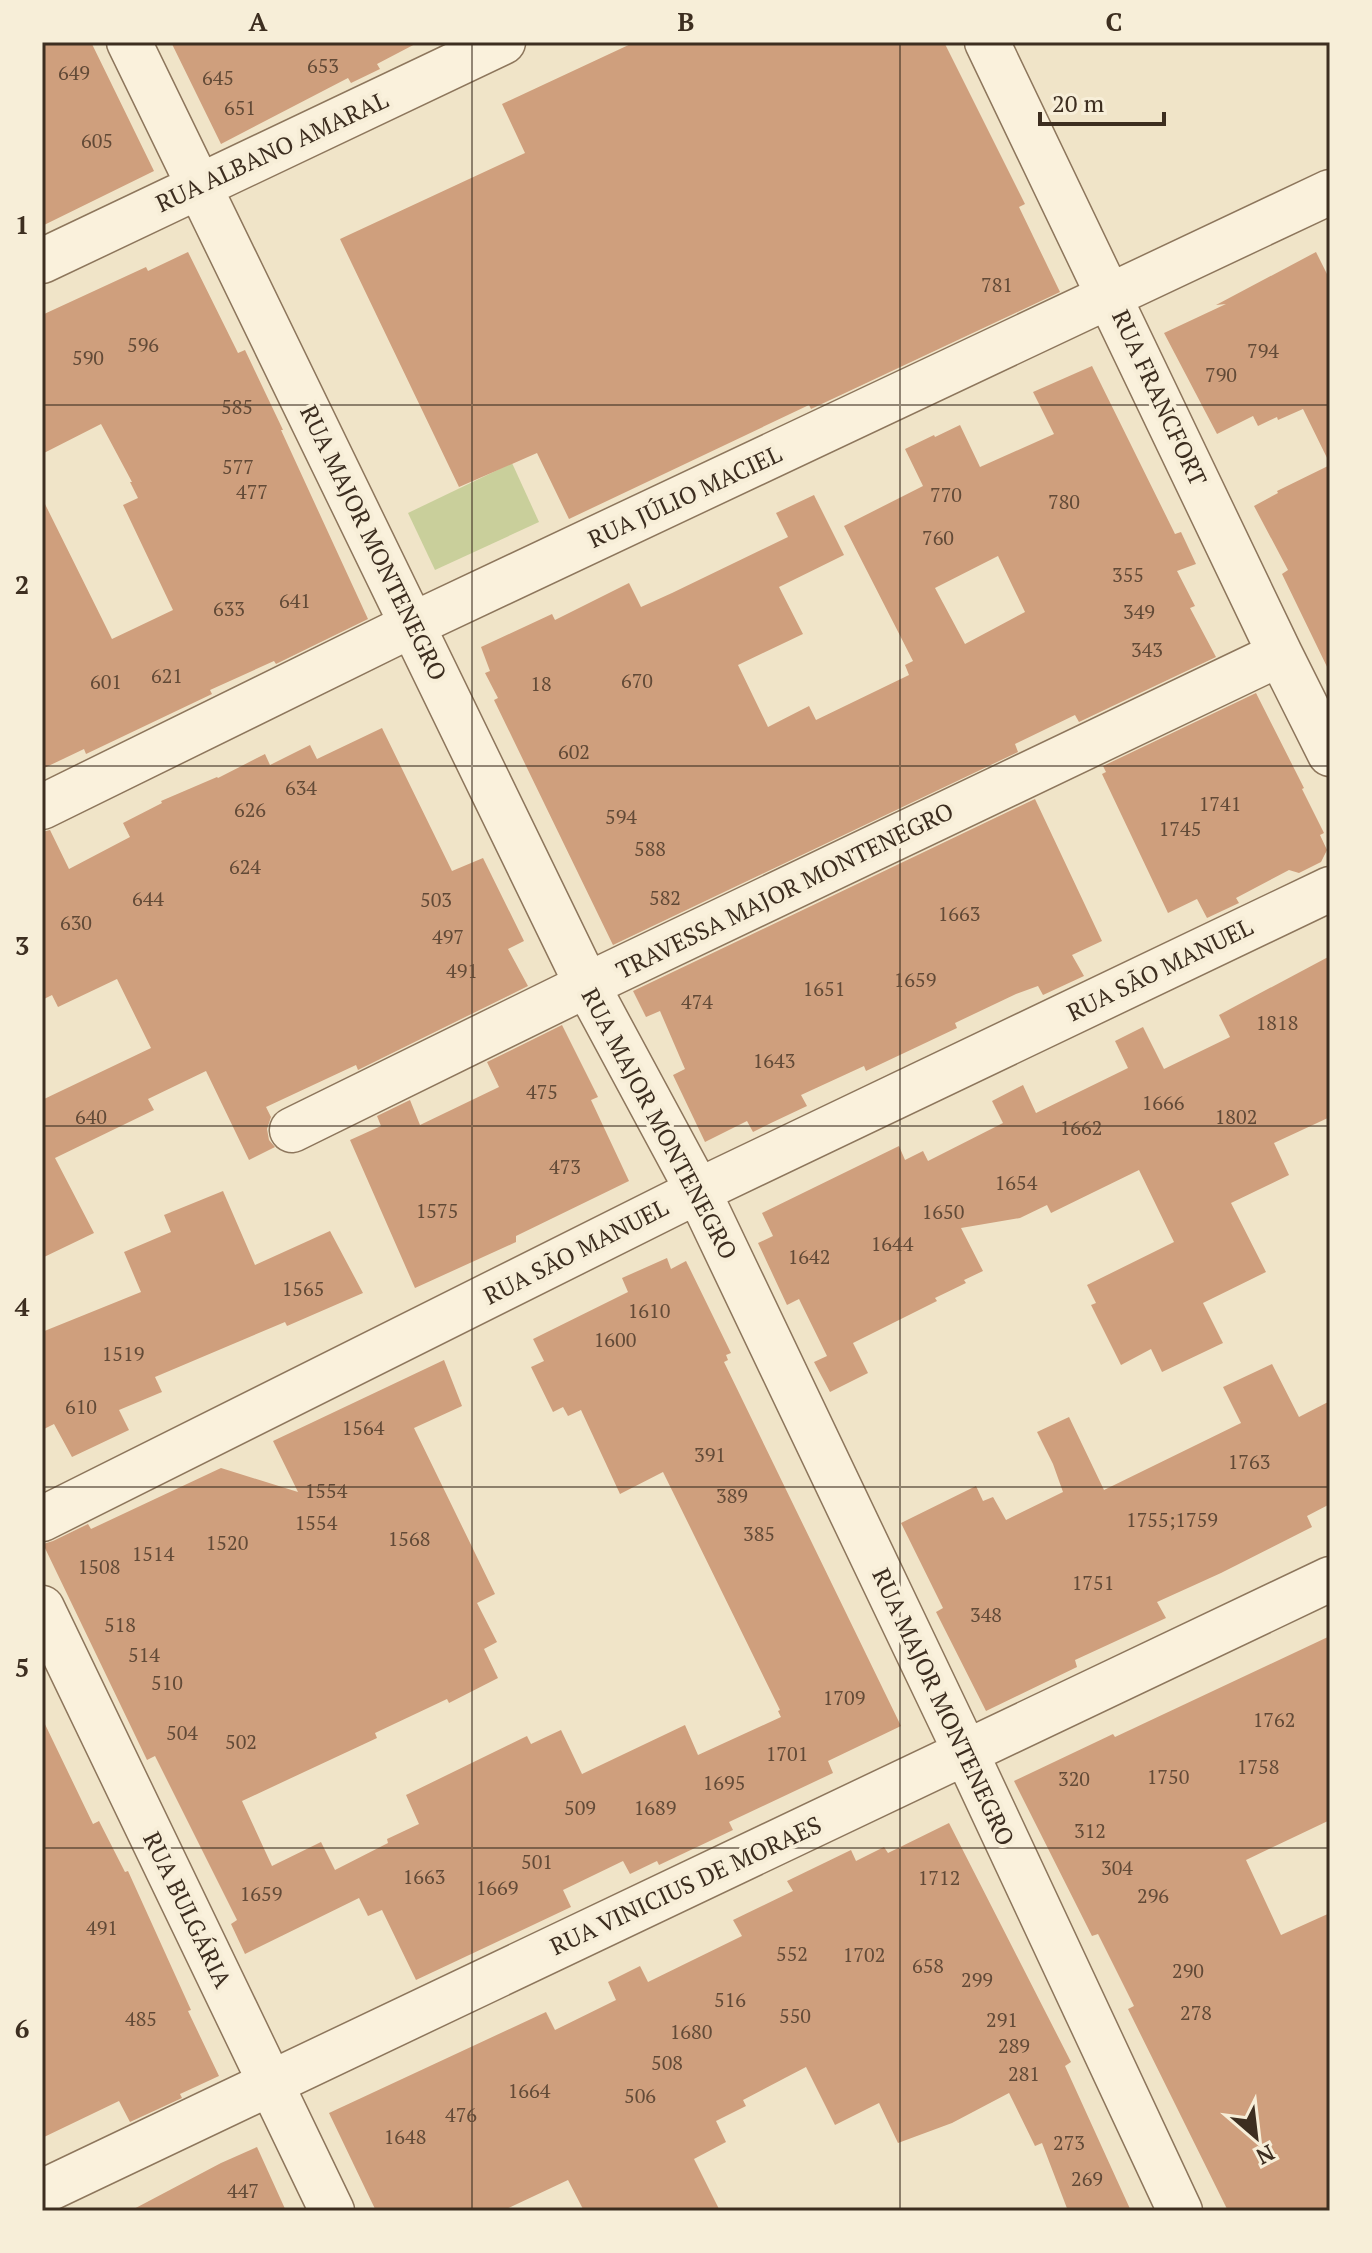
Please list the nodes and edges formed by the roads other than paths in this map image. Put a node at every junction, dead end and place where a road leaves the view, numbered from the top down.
1 (129, 42) edge
2 (503, 42) edge
3 (987, 42) edge
4 (200, 186) junction
5 (1330, 192) edge
6 (42, 261) edge
7 (1111, 297) junction
8 (412, 625) junction
9 (1280, 654) junction
10 (1330, 754) edge
11 (42, 807) edge
12 (1330, 889) edge
13 (587, 985) junction
14 (292, 1130) dead end
15 (698, 1191) junction
16 (42, 1519) edge
17 (1330, 1579) edge
18 (42, 1608) edge
19 (966, 1753) junction
20 (271, 2083) junction
21 (42, 2192) edge
22 (332, 2211) edge
23 (1180, 2211) edge

1 - 4 street, RUA MAJOR MONTENEGRO
2 - 4 street, RUA ALBANO AMARAL
3 - 7 street, RUA FRANCFORT
4 - 6 street, RUA ALBANO AMARAL
4 - 8 street, RUA MAJOR MONTENEGRO
5 - 7 street, RUA JÚLIO MACIEL
7 - 8 street, RUA JÚLIO MACIEL
7 - 9 street, RUA FRANCFORT
8 - 11 street, RUA JÚLIO MACIEL
8 - 13 street, RUA MAJOR MONTENEGRO
9 - 10 street, RUA FRANCFORT
9 - 13 street, TRAVESSA MAJOR MONTENEGRO
12 - 15 street, RUA SÃO MANUEL
13 - 14 street, TRAVESSA MAJOR MONTENEGRO
13 - 15 street, RUA MAJOR MONTENEGRO
15 - 16 street, RUA SÃO MANUEL
15 - 19 street, RUA MAJOR MONTENEGRO
17 - 19 street, RUA VINICIUS DE MORAES
18 - 20 street, RUA BULGÁRIA
19 - 20 street, RUA VINICIUS DE MORAES
19 - 23 street, RUA MAJOR MONTENEGRO
20 - 21 street, RUA VINICIUS DE MORAES
20 - 22 street, RUA BULGÁRIA

